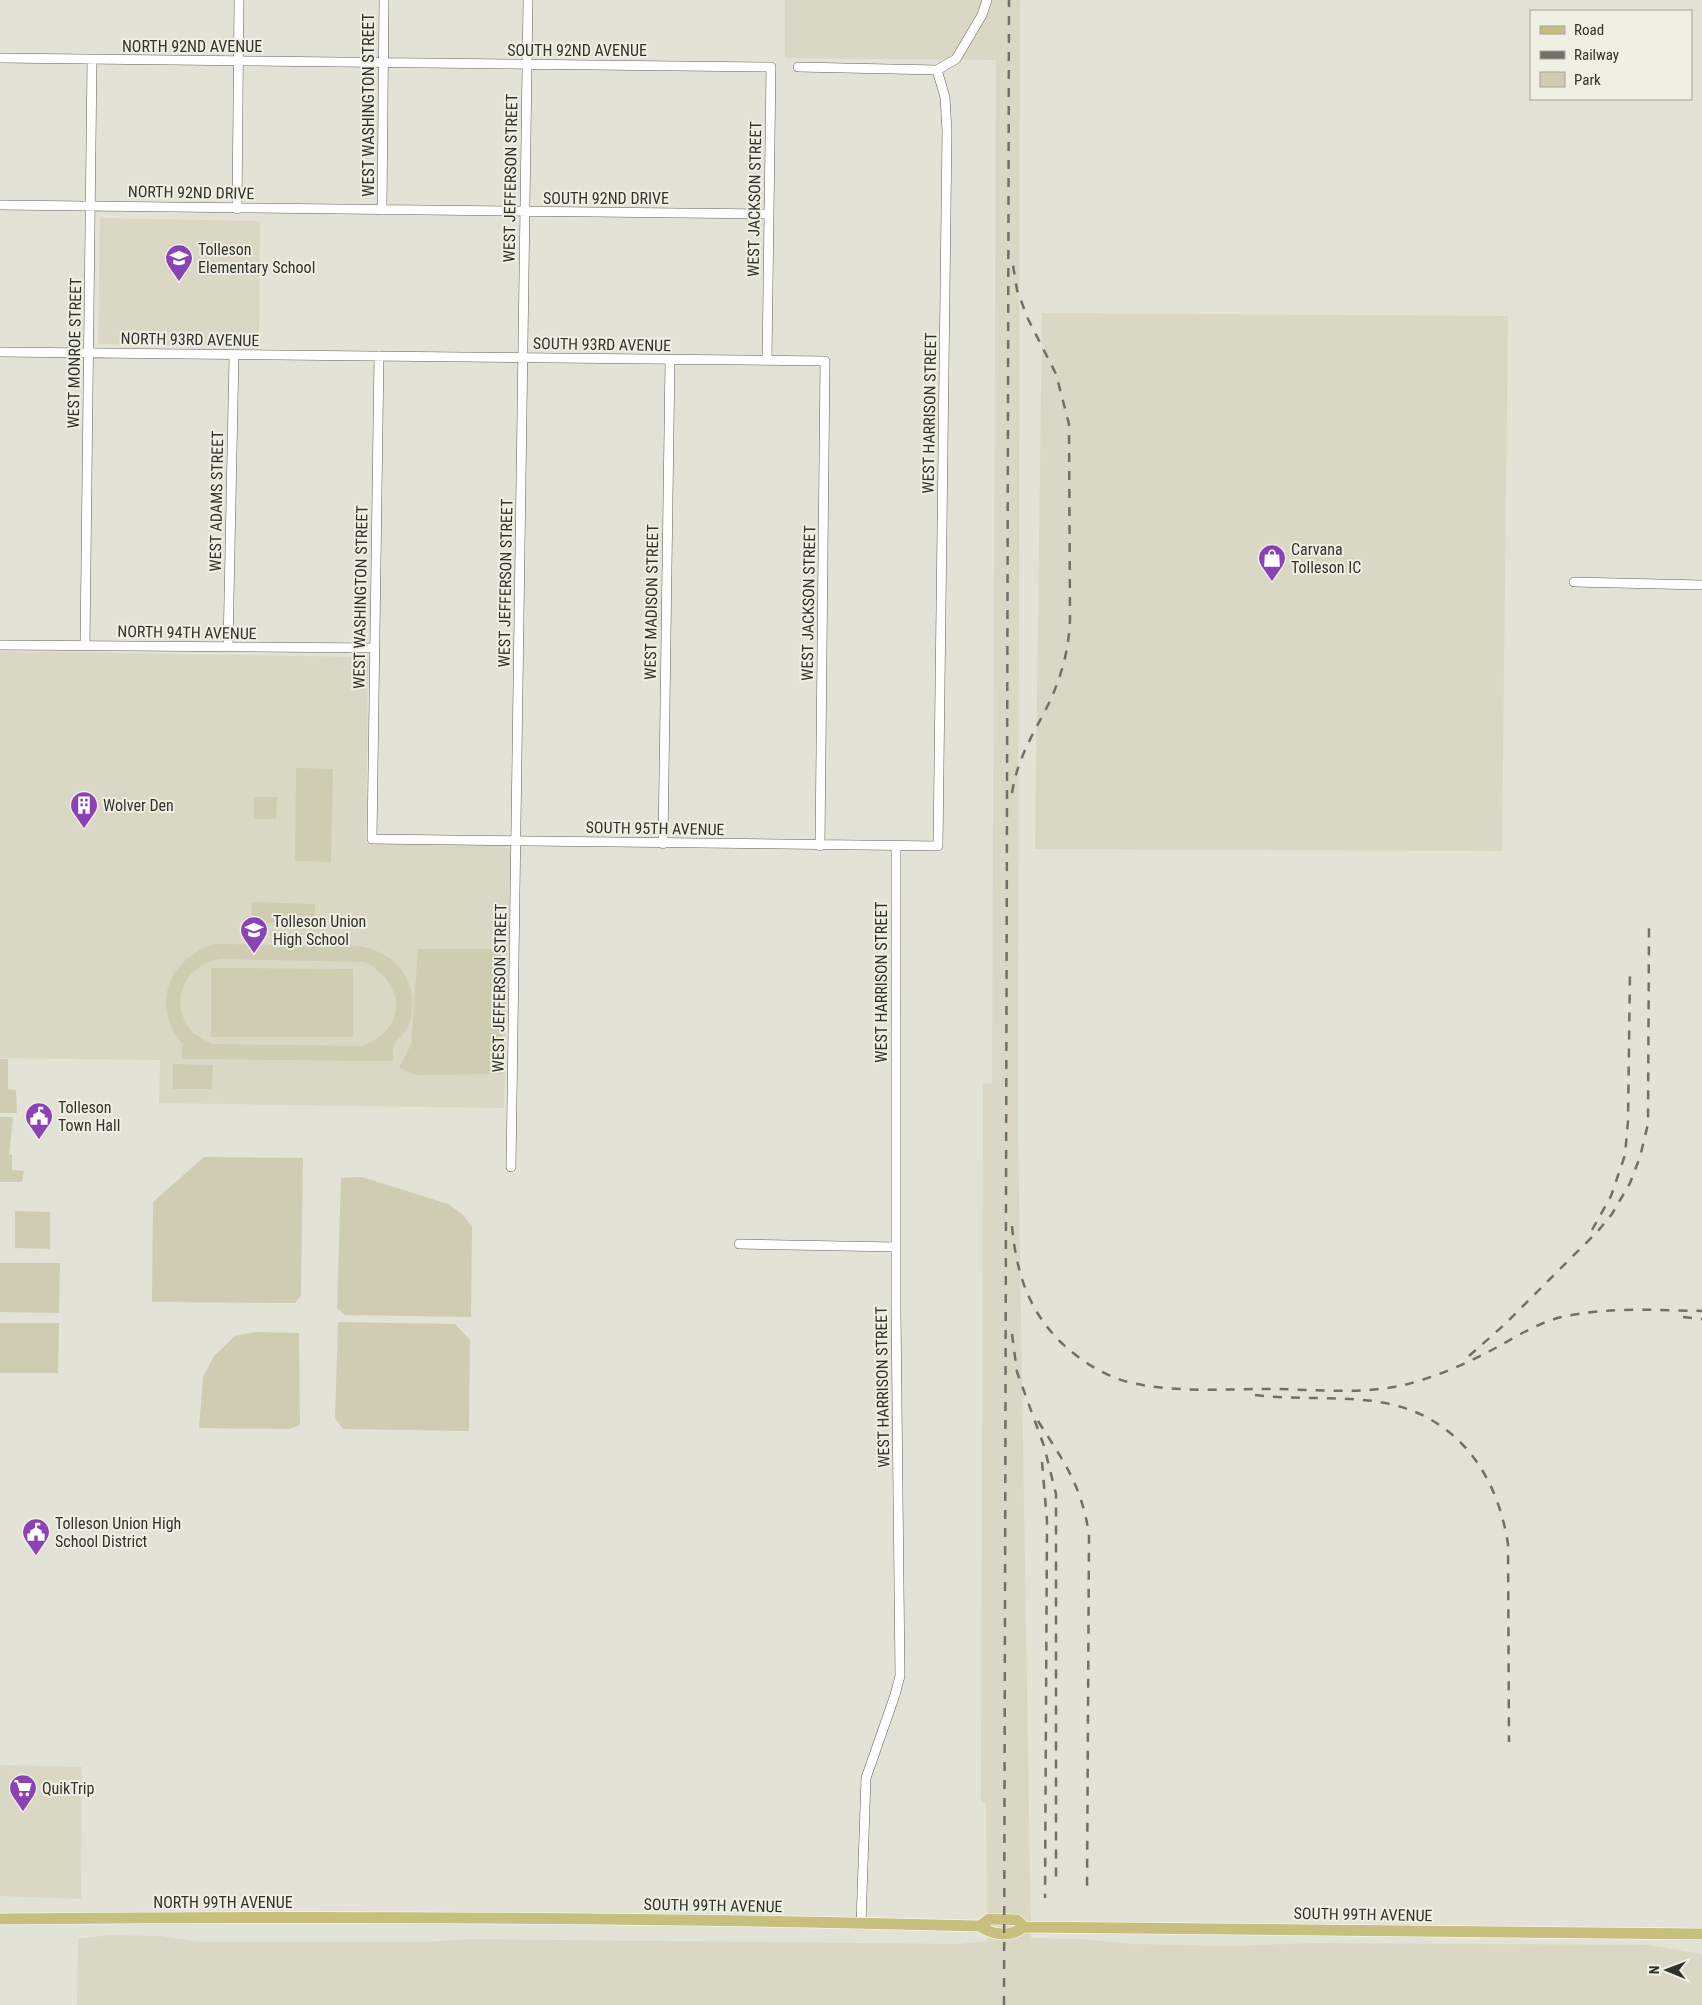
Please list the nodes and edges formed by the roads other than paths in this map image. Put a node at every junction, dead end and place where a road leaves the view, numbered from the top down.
1 (238, 0) edge
2 (384, 0) edge
3 (528, 0) edge
4 (987, 0) edge
5 (0, 58) edge
6 (92, 61) junction
7 (238, 61) junction
8 (383, 63) junction
9 (527, 65) junction
10 (771, 67) joint
11 (798, 67) dead end
12 (937, 70) junction
13 (0, 205) edge
14 (90, 206) junction
15 (238, 209) junction
16 (382, 210) junction
17 (525, 212) junction
18 (769, 214) junction
19 (0, 352) edge
20 (88, 352) junction
21 (234, 355) junction
22 (379, 356) junction
23 (523, 357) junction
24 (670, 360) junction
25 (767, 361) junction
26 (825, 361) joint
27 (1574, 582) dead end
28 (1702, 585) edge
29 (0, 645) edge
30 (85, 646) junction
31 (228, 647) junction
32 (374, 648) junction
33 (372, 839) joint
34 (516, 841) junction
35 (663, 844) junction
36 (820, 846) junction
37 (896, 846) junction
38 (938, 846) joint
39 (511, 1167) dead end
40 (739, 1244) dead end
41 (896, 1247) junction
42 (0, 1918) edge
43 (446, 1918) joint
44 (861, 1923) junction
45 (1702, 1934) edge

1 - 7 street
2 - 8 street, WEST WASHINGTON STREET
3 - 9 street, WEST JEFFERSON STREET
4 - 12 street
5 - 6 street, NORTH 92ND AVENUE
6 - 7 street, NORTH 92ND AVENUE
6 - 14 street, WEST MONROE STREET
7 - 8 street, NORTH 92ND AVENUE
7 - 15 street
8 - 9 street, SOUTH 92ND AVENUE
8 - 16 street, WEST WASHINGTON STREET
9 - 10 street, SOUTH 92ND AVENUE
9 - 17 street, WEST JEFFERSON STREET
10 - 18 street, WEST JACKSON STREET
11 - 12 street
12 - 38 street, WEST HARRISON STREET
13 - 14 street, NORTH 92ND DRIVE
14 - 15 street, NORTH 92ND DRIVE
14 - 20 street, WEST MONROE STREET
15 - 16 street, NORTH 92ND DRIVE
16 - 17 street, SOUTH 92ND DRIVE
17 - 18 street, SOUTH 92ND DRIVE
17 - 23 street, WEST JEFFERSON STREET
18 - 25 street, WEST JACKSON STREET
19 - 20 street, NORTH 93RD AVENUE
20 - 21 street, NORTH 93RD AVENUE
20 - 30 street, WEST MONROE STREET
21 - 22 street, NORTH 93RD AVENUE
21 - 31 street, WEST ADAMS STREET
22 - 23 street, SOUTH 93RD AVENUE
22 - 32 street, WEST WASHINGTON STREET
23 - 24 street, SOUTH 93RD AVENUE
23 - 34 street, WEST JEFFERSON STREET
24 - 25 street, SOUTH 93RD AVENUE
24 - 35 street, WEST MADISON STREET
25 - 26 street, SOUTH 93RD AVENUE
26 - 36 street, WEST JACKSON STREET
27 - 28 street
29 - 30 street, NORTH 94TH AVENUE
30 - 31 street, NORTH 94TH AVENUE
31 - 32 street, NORTH 94TH AVENUE
32 - 33 street, WEST WASHINGTON STREET
33 - 34 street, SOUTH 95TH AVENUE
34 - 35 street, SOUTH 95TH AVENUE
34 - 39 street, WEST JEFFERSON STREET
35 - 36 street, SOUTH 95TH AVENUE
36 - 37 street, SOUTH 95TH AVENUE
37 - 38 street, SOUTH 95TH AVENUE
37 - 41 street, WEST HARRISON STREET
40 - 41 street
41 - 44 street, WEST HARRISON STREET
42 - 43 main road, NORTH 99TH AVENUE
43 - 44 main road, SOUTH 99TH AVENUE
44 - 45 main road, SOUTH 99TH AVENUE

